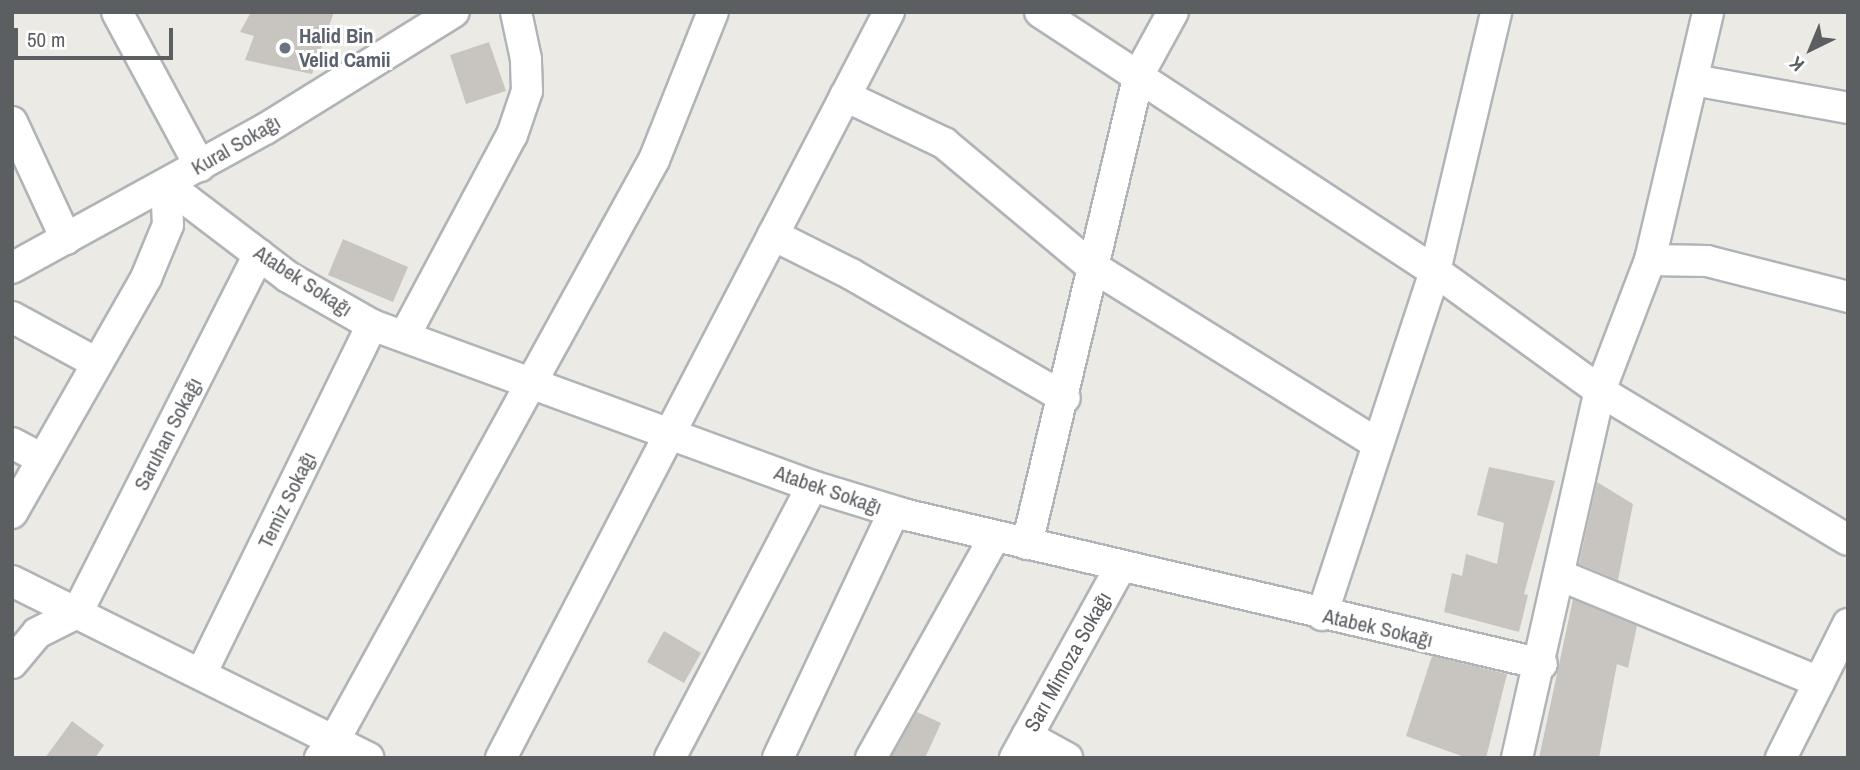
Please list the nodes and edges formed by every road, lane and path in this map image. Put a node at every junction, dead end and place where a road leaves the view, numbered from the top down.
1 (117, 12) edge
2 (454, 12) edge
3 (516, 12) edge
4 (713, 12) edge
5 (889, 12) edge
6 (1040, 12) edge
7 (1173, 12) edge
8 (1496, 12) edge
9 (1708, 12) edge
10 (1139, 74) junction
11 (1693, 80) junction
12 (845, 96) junction
13 (1848, 108) edge
14 (12, 122) edge
15 (200, 166) junction
16 (166, 184) junction
17 (773, 235) junction
18 (66, 239) junction
19 (259, 255) junction
20 (1650, 260) junction
21 (1090, 265) junction
22 (12, 268) edge
23 (1434, 271) junction
24 (1848, 297) edge
25 (12, 317) edge
26 (373, 326) junction
27 (405, 335) junction
28 (95, 362) junction
29 (530, 380) junction
30 (1600, 391) junction
31 (1065, 398) junction
32 (668, 432) junction
33 (12, 443) edge
34 (1378, 444) junction
35 (42, 459) junction
36 (812, 486) junction
37 (894, 512) junction
38 (12, 513) edge
39 (995, 536) junction
40 (1848, 540) edge
41 (1027, 544) junction
42 (1121, 566) junction
43 (1562, 576) junction
44 (12, 581) edge
45 (77, 613) junction
46 (1322, 615) junction
47 (1848, 624) edge
48 (12, 663) edge
49 (1542, 664) junction
50 (201, 674) junction
51 (1819, 682) junction
52 (1021, 747) edge
53 (328, 749) edge
54 (368, 758) edge
55 (501, 758) edge
56 (670, 758) edge
57 (778, 758) edge
58 (871, 758) edge
59 (1067, 758) edge
60 (1517, 758) edge
61 (1781, 758) edge

1 - 15 street
2 - 15 street, Kural Sokağı
3 - 27 street
4 - 29 street
5 - 12 street
6 - 10 street
7 - 10 street
8 - 23 street
9 - 11 street
10 - 21 street
10 - 23 street
11 - 13 street
11 - 20 street
12 - 17 street
12 - 21 street
14 - 18 street
15 - 16 street, Kural Sokağı
16 - 18 street, Kural Sokağı
16 - 19 street, Atabek Sokağı
16 - 28 street
17 - 31 street
17 - 32 street
18 - 22 street, Kural Sokağı
19 - 26 street, Atabek Sokağı
19 - 45 street, Saruhan Sokağı
20 - 24 street
20 - 30 street
21 - 31 street
21 - 34 street
23 - 30 street
23 - 34 street
25 - 28 street
26 - 27 street, Atabek Sokağı
26 - 50 street, Temiz Sokağı
27 - 29 street, Atabek Sokağı
28 - 35 street
29 - 32 street, Atabek Sokağı
29 - 53 street
30 - 40 street
30 - 43 street
31 - 41 street
32 - 36 street, Atabek Sokağı
32 - 55 street
33 - 35 street
34 - 46 street
35 - 38 street
36 - 37 street, Atabek Sokağı
36 - 56 street
37 - 39 street, Atabek Sokağı
37 - 57 street
39 - 41 street, Atabek Sokağı
39 - 58 street
41 - 42 street, Atabek Sokağı
42 - 46 street, Atabek Sokağı
42 - 52 street, Sarı Mimoza Sokağı
43 - 49 street
43 - 51 street
44 - 45 street
45 - 48 street
45 - 50 street
46 - 49 street, Atabek Sokağı
47 - 51 street
49 - 60 street
50 - 53 street
51 - 61 street
52 - 59 street
53 - 54 street

